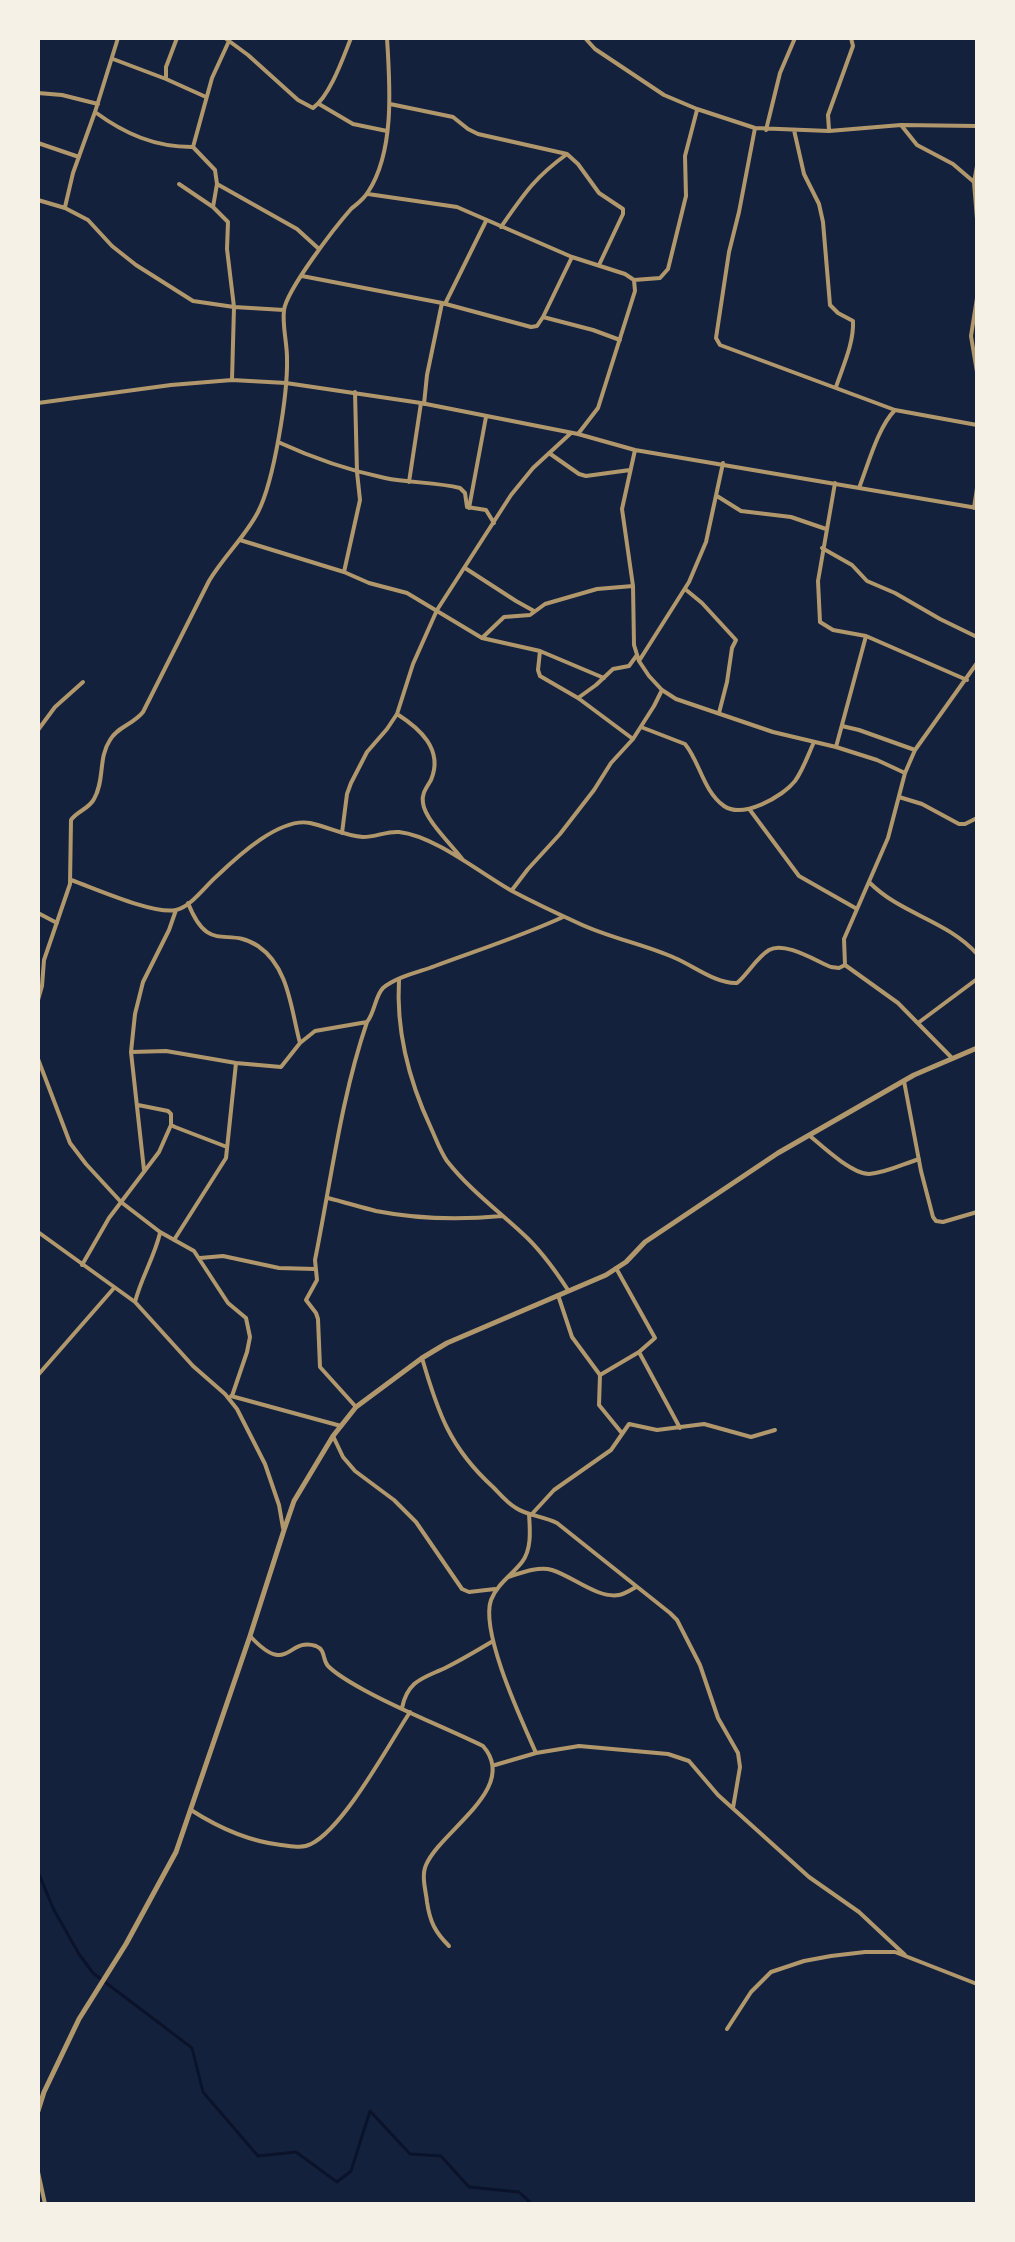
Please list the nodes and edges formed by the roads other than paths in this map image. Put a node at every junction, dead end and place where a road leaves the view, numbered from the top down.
1 (118, 38) edge
2 (177, 38) edge
3 (351, 38) edge
4 (387, 38) edge
5 (585, 38) edge
6 (795, 38) edge
7 (851, 38) edge
8 (227, 40) edge
9 (113, 59) junction
10 (166, 79) junction
11 (38, 93) edge
12 (206, 97) junction
13 (98, 104) junction
14 (319, 104) junction
15 (390, 104) junction
16 (697, 109) junction
17 (95, 112) junction
18 (901, 125) junction
19 (977, 126) edge
20 (755, 128) junction
21 (766, 130) junction
22 (794, 130) junction
23 (387, 131) junction
24 (829, 131) junction
25 (38, 143) edge
26 (193, 147) junction
27 (567, 154) junction
28 (79, 157) junction
29 (977, 166) edge
30 (974, 182) junction
31 (179, 184) dead end
32 (217, 184) junction
33 (368, 194) junction
34 (38, 200) edge
35 (213, 207) junction
36 (65, 208) junction
37 (977, 219) edge
38 (486, 221) junction
39 (501, 227) junction
40 (319, 249) junction
41 (572, 257) junction
42 (599, 265) junction
43 (302, 276) junction
44 (634, 280) junction
45 (977, 298) edge
46 (444, 303) junction
47 (234, 307) junction
48 (284, 310) junction
49 (543, 317) junction
50 (974, 326) edge
51 (620, 340) junction
52 (977, 372) edge
53 (232, 380) junction
54 (286, 383) junction
55 (835, 388) junction
56 (355, 392) junction
57 (38, 403) edge
58 (423, 404) junction
59 (895, 410) junction
60 (486, 417) junction
61 (977, 425) edge
62 (571, 433) junction
63 (578, 434) junction
64 (278, 442) junction
65 (635, 450) junction
66 (549, 453) junction
67 (723, 463) junction
68 (630, 470) junction
69 (357, 472) junction
70 (409, 482) junction
71 (835, 483) junction
72 (859, 488) junction
73 (977, 488) edge
74 (717, 496) junction
75 (469, 508) junction
76 (976, 508) edge
77 (495, 523) junction
78 (826, 529) junction
79 (240, 540) junction
80 (822, 548) junction
81 (465, 568) junction
82 (344, 572) junction
83 (633, 586) junction
84 (685, 589) junction
85 (437, 610) junction
86 (534, 611) junction
87 (866, 636) junction
88 (977, 637) edge
89 (482, 638) junction
90 (540, 651) junction
91 (637, 655) junction
92 (639, 661) junction
93 (977, 664) edge
94 (604, 678) junction
95 (967, 680) junction
96 (83, 682) dead end
97 (662, 690) junction
98 (578, 698) junction
99 (719, 713) junction
100 (397, 714) junction
101 (842, 726) junction
102 (641, 727) junction
103 (38, 730) edge
104 (633, 739) junction
105 (814, 742) junction
106 (836, 747) junction
107 (915, 750) junction
108 (905, 773) junction
109 (899, 797) junction
110 (750, 810) junction
111 (977, 818) edge
112 (342, 833) junction
113 (465, 862) junction
114 (71, 880) junction
115 (870, 883) junction
116 (512, 890) junction
117 (188, 903) junction
118 (857, 909) junction
119 (176, 910) junction
120 (38, 913) edge
121 (564, 917) junction
122 (57, 923) junction
123 (977, 954) edge
124 (845, 965) junction
125 (977, 979) edge
126 (399, 980) junction
127 (38, 1000) edge
128 (367, 1022) junction
129 (918, 1023) junction
130 (300, 1043) junction
131 (977, 1048) edge
132 (131, 1052) junction
133 (952, 1058) junction
134 (38, 1059) edge
135 (236, 1063) junction
136 (904, 1081) junction
137 (138, 1105) junction
138 (171, 1125) junction
139 (810, 1136) junction
140 (227, 1147) junction
141 (919, 1159) junction
142 (144, 1170) junction
143 (328, 1198) junction
144 (121, 1202) junction
145 (977, 1212) edge
146 (502, 1216) junction
147 (38, 1232) edge
148 (160, 1232) junction
149 (174, 1240) junction
150 (200, 1258) junction
151 (82, 1265) junction
152 (616, 1268) junction
153 (315, 1269) junction
154 (114, 1288) junction
155 (568, 1290) junction
156 (558, 1295) junction
157 (135, 1302) junction
158 (639, 1352) junction
159 (422, 1358) junction
160 (38, 1375) edge
161 (600, 1375) junction
162 (225, 1394) junction
163 (232, 1396) junction
164 (356, 1407) junction
165 (341, 1426) junction
166 (680, 1428) junction
167 (775, 1430) dead end
168 (621, 1433) junction
169 (333, 1436) junction
170 (530, 1514) junction
171 (284, 1530) junction
172 (506, 1578) junction
173 (636, 1587) junction
174 (497, 1589) junction
175 (250, 1636) junction
176 (493, 1641) junction
177 (402, 1708) junction
178 (410, 1712) junction
179 (536, 1753) junction
180 (494, 1765) junction
181 (733, 1808) junction
182 (191, 1810) junction
183 (449, 1946) dead end
184 (905, 1955) junction
185 (977, 1984) edge
186 (727, 2029) dead end
187 (41, 2092) edge
188 (38, 2111) edge
189 (38, 2172) edge
190 (45, 2204) edge

1 - 9 street
2 - 10 street
3 - 14 street
4 - 15 street
5 - 16 street
6 - 21 street
7 - 24 street
8 - 12 street
8 - 14 street
9 - 10 street
9 - 13 street
10 - 12 street
11 - 13 street
12 - 26 street
13 - 17 street
14 - 23 street
15 - 23 street
15 - 27 street
16 - 20 street
16 - 44 street
17 - 26 street
17 - 28 street
18 - 19 street
18 - 24 street
18 - 30 street
20 - 21 street
20 - 55 street
21 - 22 street
22 - 24 street
22 - 55 street
23 - 33 street
25 - 28 street
26 - 32 street
27 - 39 street
27 - 42 street
28 - 36 street
29 - 30 street
30 - 37 street
31 - 35 street
32 - 35 street
32 - 40 street
33 - 38 street
33 - 40 street
34 - 36 street
35 - 47 street
36 - 47 street
38 - 39 street
38 - 46 street
39 - 41 street
40 - 43 street
41 - 42 street
41 - 49 street
42 - 44 street
43 - 46 street
43 - 48 street
44 - 51 street
45 - 50 street
46 - 49 street
46 - 58 street
47 - 48 street
47 - 53 street
48 - 54 street
49 - 51 street
50 - 52 street
51 - 63 street
53 - 54 street
53 - 57 street
54 - 56 street
54 - 64 street
55 - 59 street
56 - 58 street
56 - 69 street
58 - 60 street
58 - 70 street
59 - 61 street
59 - 72 street
60 - 62 street
60 - 75 street
62 - 63 street
62 - 66 street
63 - 65 street
64 - 69 street
64 - 79 street
65 - 67 street
65 - 68 street
66 - 68 street
66 - 77 street
67 - 71 street
67 - 74 street
68 - 83 street
69 - 70 street
69 - 82 street
70 - 75 street
71 - 72 street
71 - 78 street
72 - 76 street
73 - 76 street
74 - 78 street
74 - 84 street
75 - 77 street
77 - 81 street
78 - 80 street
79 - 82 street
79 - 114 street
80 - 87 street
80 - 88 street
81 - 85 street
81 - 86 street
82 - 85 street
83 - 86 street
83 - 91 street
84 - 92 street
84 - 99 street
85 - 89 street
85 - 100 street
86 - 89 street
87 - 95 street
87 - 101 street
89 - 90 street
90 - 94 street
90 - 98 street
91 - 92 street
91 - 94 street
92 - 97 street
93 - 95 street
94 - 98 street
95 - 107 street
96 - 103 street
97 - 99 street
97 - 102 street
98 - 104 street
99 - 105 street
100 - 112 street
100 - 113 street
101 - 106 street
101 - 107 street
102 - 104 street
102 - 110 street
104 - 116 street
105 - 106 street
105 - 110 street
106 - 108 street
107 - 108 street
108 - 109 street
109 - 111 street
109 - 115 street
110 - 118 street
112 - 113 street
112 - 117 street
113 - 116 street
114 - 119 street
114 - 122 street
115 - 118 street
115 - 123 street
116 - 121 street
117 - 119 street
117 - 130 street
118 - 124 street
119 - 132 street
120 - 122 street
121 - 124 street
121 - 126 street
122 - 127 street
124 - 129 street
125 - 129 street
126 - 128 street
126 - 146 street
128 - 130 street
128 - 143 street
129 - 133 street
130 - 135 street
131 - 133 street
132 - 135 street
132 - 137 street
133 - 136 street
134 - 144 street
135 - 140 street
136 - 139 street
136 - 141 street
137 - 138 street
137 - 142 street
138 - 140 street
138 - 142 street
139 - 141 street
139 - 152 street
140 - 149 street
141 - 145 street
142 - 144 street
143 - 146 street
143 - 153 street
144 - 148 street
144 - 151 street
146 - 155 street
147 - 151 street
148 - 149 street
148 - 157 street
149 - 150 street
150 - 153 street
150 - 163 street
151 - 154 street
152 - 155 street
152 - 158 street
153 - 164 street
154 - 157 street
154 - 160 street
155 - 156 street
156 - 159 street
156 - 161 street
157 - 162 street
158 - 161 street
158 - 166 street
159 - 164 street
159 - 170 street
161 - 168 street
162 - 163 street
162 - 171 street
163 - 165 street
164 - 165 street
165 - 169 street
166 - 167 street
166 - 168 street
168 - 170 street
169 - 171 street
169 - 174 street
170 - 172 street
170 - 173 street
171 - 175 street
172 - 173 street
172 - 174 street
173 - 181 street
174 - 176 street
175 - 177 street
175 - 182 street
176 - 177 street
176 - 179 street
177 - 178 street
178 - 180 street
178 - 182 street
179 - 180 street
179 - 181 street
180 - 183 street
181 - 184 street
182 - 187 street
184 - 185 street
184 - 186 street
187 - 188 street
189 - 190 street

